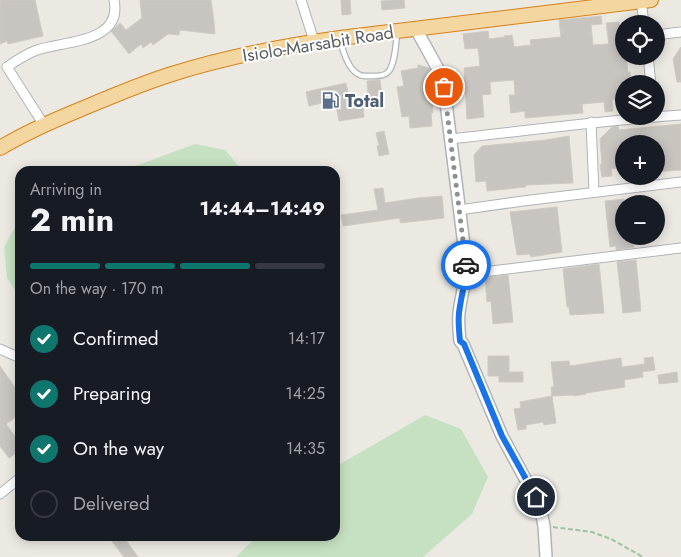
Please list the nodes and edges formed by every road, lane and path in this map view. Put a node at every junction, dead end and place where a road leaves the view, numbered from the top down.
1 (114, 0) edge
2 (301, 0) edge
3 (644, 0) edge
4 (622, 2) edge
5 (644, 15) edge
6 (416, 29) junction
7 (398, 31) junction
8 (681, 32) edge
9 (665, 34) edge
10 (340, 38) junction
11 (314, 41) junction
12 (681, 115) edge
13 (665, 116) edge
14 (615, 120) edge
15 (592, 122) junction
16 (44, 125) junction
17 (450, 139) junction
18 (0, 148) edge
19 (681, 182) edge
20 (594, 192) junction
21 (459, 210) junction
22 (681, 248) edge
23 (466, 274) junction
24 (0, 349) edge
25 (15, 356) edge
26 (15, 482) edge
27 (0, 494) edge
28 (544, 526) junction
29 (546, 557) edge
30 (643, 557) edge

1 - 16 street
2 - 11 street
3 - 4 highway, Isiolo-Marsabit Road
3 - 5 street
4 - 6 highway, Isiolo-Marsabit Road
6 - 7 highway, Isiolo-Marsabit Road
6 - 17 street
7 - 10 highway, Isiolo-Marsabit Road
7 - 10 lane
8 - 9 street
10 - 11 highway, Isiolo-Marsabit Road
11 - 16 highway, Isiolo-Marsabit Road
12 - 13 street
14 - 15 street
15 - 17 street
15 - 20 street
16 - 18 highway, Isiolo-Marsabit Road
17 - 21 street
19 - 20 street
20 - 21 street
21 - 23 street
22 - 23 street
23 - 28 street
24 - 25 street
26 - 27 street
28 - 29 street
28 - 30 path

